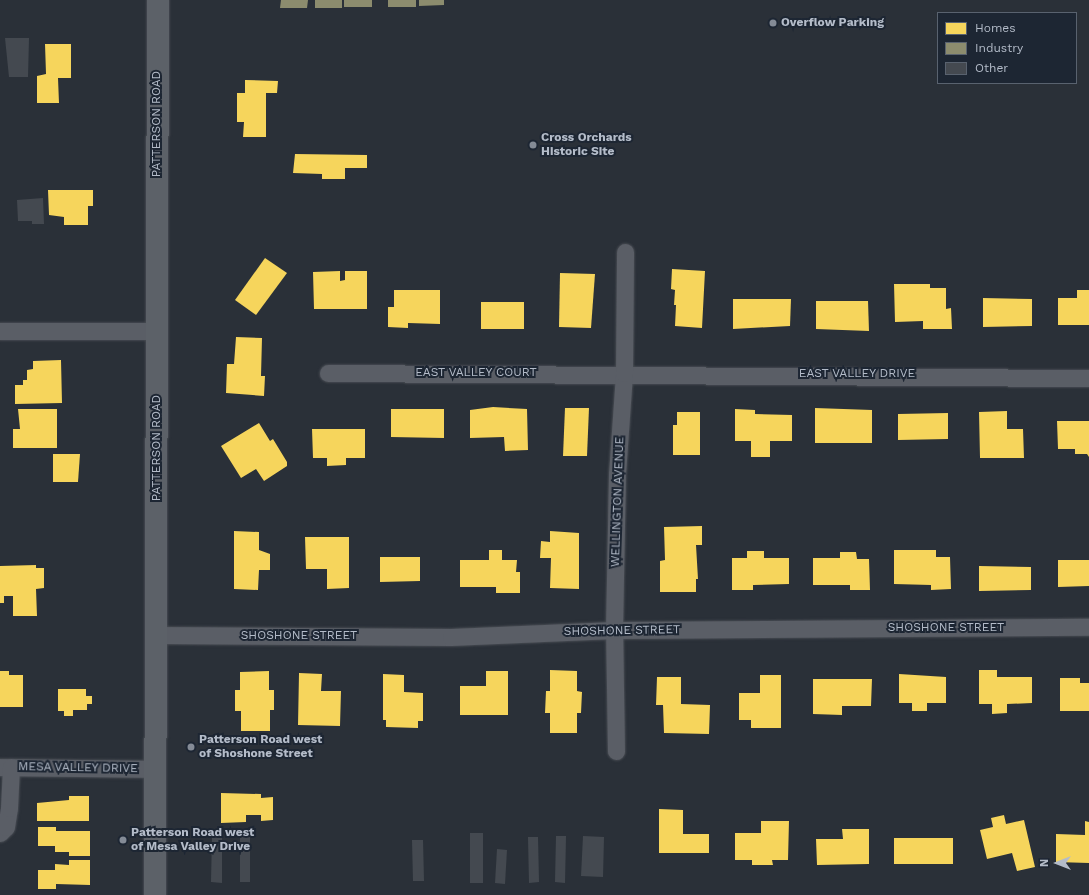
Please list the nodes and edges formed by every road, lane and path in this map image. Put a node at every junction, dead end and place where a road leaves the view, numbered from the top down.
1 (158, 0) edge
2 (625, 252) dead end
3 (0, 331) edge
4 (157, 331) junction
5 (328, 373) dead end
6 (624, 373) junction
7 (1089, 378) edge
8 (1089, 627) edge
9 (614, 630) junction
10 (156, 635) junction
11 (616, 751) dead end
12 (5, 767) edge
13 (156, 769) junction
14 (0, 833) edge
15 (156, 895) edge

1 - 4 main road, PATTERSON ROAD
2 - 6 street, WELLINGTON AVENUE
3 - 4 street
4 - 10 main road, PATTERSON ROAD
5 - 6 street, EAST VALLEY COURT
6 - 7 street, EAST VALLEY DRIVE
6 - 9 street, WELLINGTON AVENUE
8 - 9 street, SHOSHONE STREET
9 - 10 street, SHOSHONE STREET
9 - 11 street, WELLINGTON AVENUE
10 - 13 main road, PATTERSON ROAD
12 - 13 street, MESA VALLEY DRIVE
12 - 14 street
13 - 15 main road, PATTERSON ROAD

